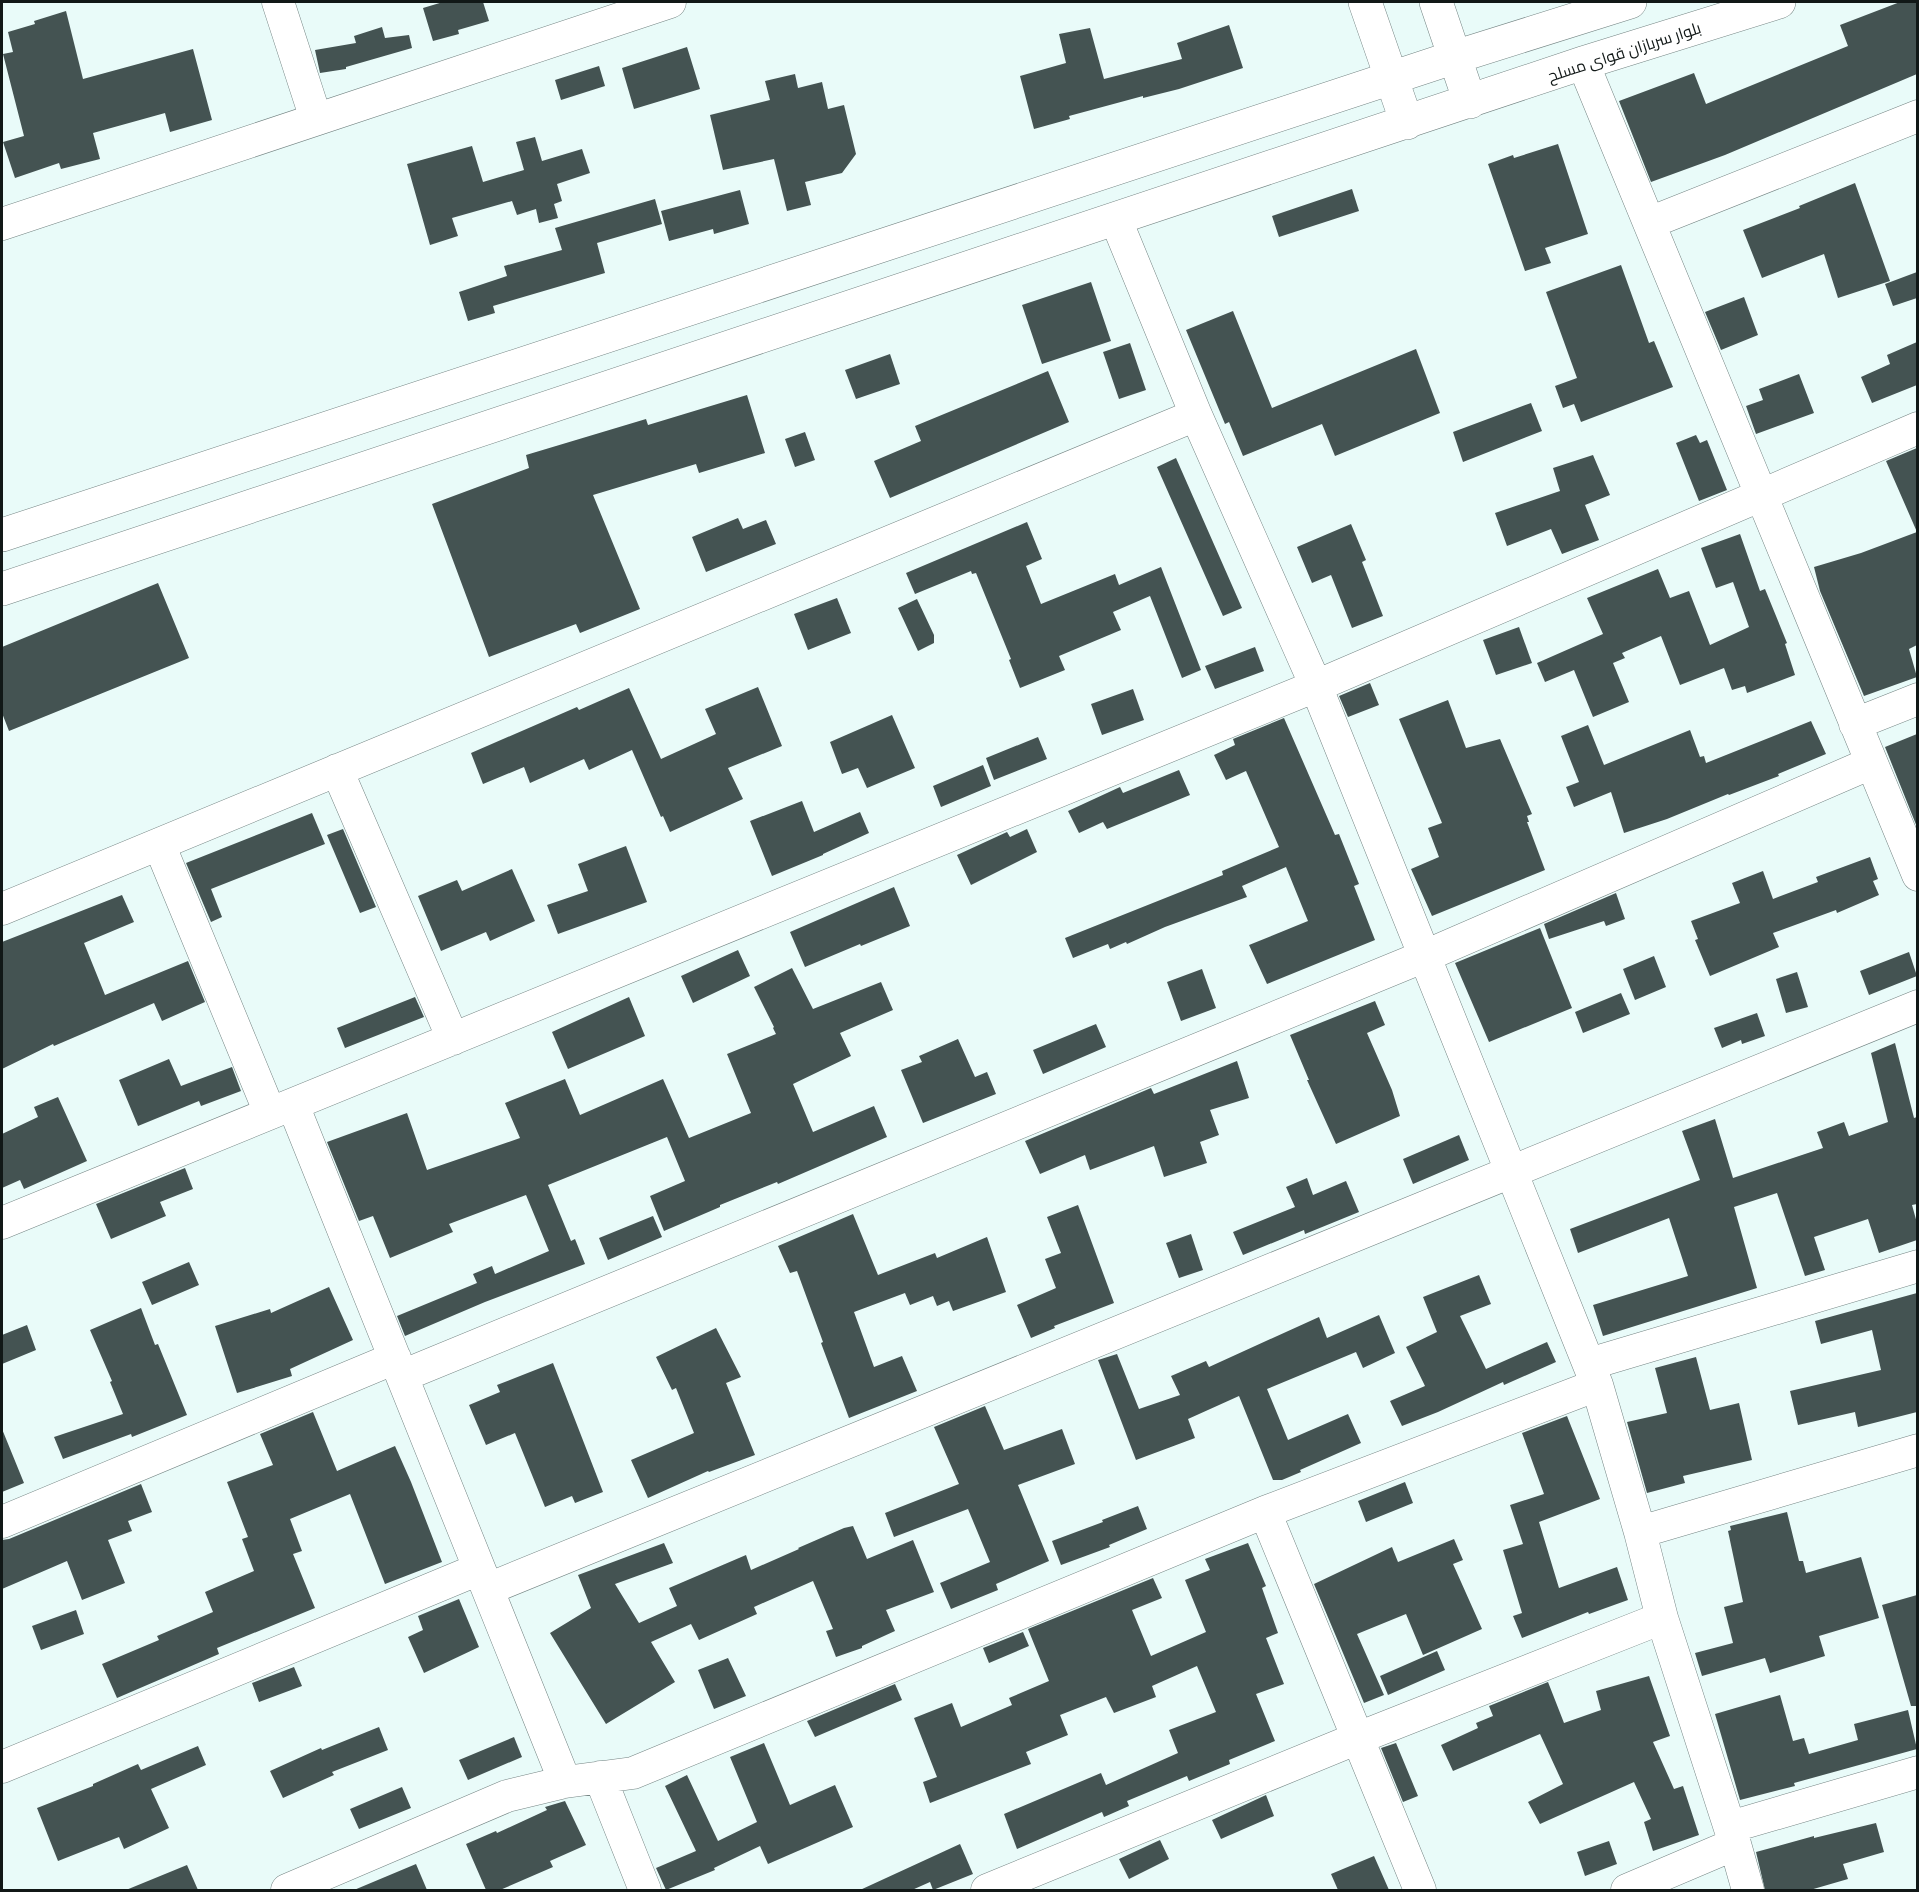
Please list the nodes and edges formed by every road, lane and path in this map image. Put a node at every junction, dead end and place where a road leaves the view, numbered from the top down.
1 (278, 2) edge
2 (670, 2) edge
3 (1365, 2) edge
4 (1436, 2) edge
5 (1630, 2) edge
6 (1779, 2) edge
7 (1455, 57) junction
8 (1583, 63) junction
9 (1391, 78) junction
10 (1470, 102) junction
11 (1917, 116) edge
12 (316, 119) junction
13 (1407, 123) junction
14 (1116, 220) junction
15 (1649, 223) junction
16 (2, 224) edge
17 (1196, 415) junction
18 (1917, 428) edge
19 (1761, 496) junction
20 (2, 535) edge
21 (2, 589) edge
22 (1316, 686) junction
23 (1917, 699) edge
24 (1855, 724) junction
25 (1871, 763) junction
26 (337, 770) junction
27 (159, 844) junction
28 (1917, 876) edge
29 (2, 909) edge
30 (1425, 956) junction
31 (1917, 1006) edge
32 (453, 1039) junction
33 (281, 1109) junction
34 (1511, 1170) junction
35 (2, 1223) edge
36 (1917, 1266) edge
37 (398, 1367) junction
38 (1593, 1375) junction
39 (1917, 1450) edge
40 (1265, 1512) junction
41 (2, 1522) edge
42 (1640, 1532) junction
43 (484, 1579) junction
44 (1662, 1618) junction
45 (1358, 1738) junction
46 (2, 1767) edge
47 (1917, 1772) edge
48 (600, 1777) junction
49 (565, 1782) junction
50 (1732, 1835) junction
51 (287, 1890) edge
52 (645, 1890) edge
53 (987, 1890) edge
54 (1420, 1890) edge
55 (1627, 1890) edge
56 (1748, 1890) edge

1 - 12 street
2 - 12 street
3 - 9 main road
4 - 7 main road
5 - 7 main road
6 - 8 main road, بلوار سربازان قوای مسلح
7 - 9 main road
7 - 10 main road
8 - 10 main road, بلوار سربازان قوای مسلح
8 - 15 street
9 - 13 main road
9 - 20 main road
10 - 13 main road, بلوار سربازان قوای مسلح
11 - 15 street
12 - 16 street
13 - 14 main road, بلوار سربازان قوای مسلح
14 - 17 street
14 - 21 main road, بلوار سربازان قوای مسلح
15 - 19 street
17 - 22 street
17 - 26 street
18 - 19 street
19 - 22 street
19 - 24 street
22 - 30 street
22 - 32 street
23 - 24 street
24 - 25 street
25 - 28 street
25 - 30 street
26 - 27 street
26 - 32 street
27 - 29 street
27 - 33 street
30 - 34 street
30 - 37 street
31 - 34 street
32 - 33 street
33 - 35 street
33 - 37 street
34 - 38 street
34 - 43 street
36 - 38 street
37 - 41 street
37 - 43 street
38 - 40 street
38 - 42 street
39 - 42 street
40 - 45 street
40 - 48 street
42 - 44 street
43 - 46 street
43 - 49 street
44 - 45 street
44 - 50 street
45 - 53 street
45 - 54 street
47 - 50 street
48 - 49 street
48 - 52 street
49 - 51 street
50 - 55 street
50 - 56 street

